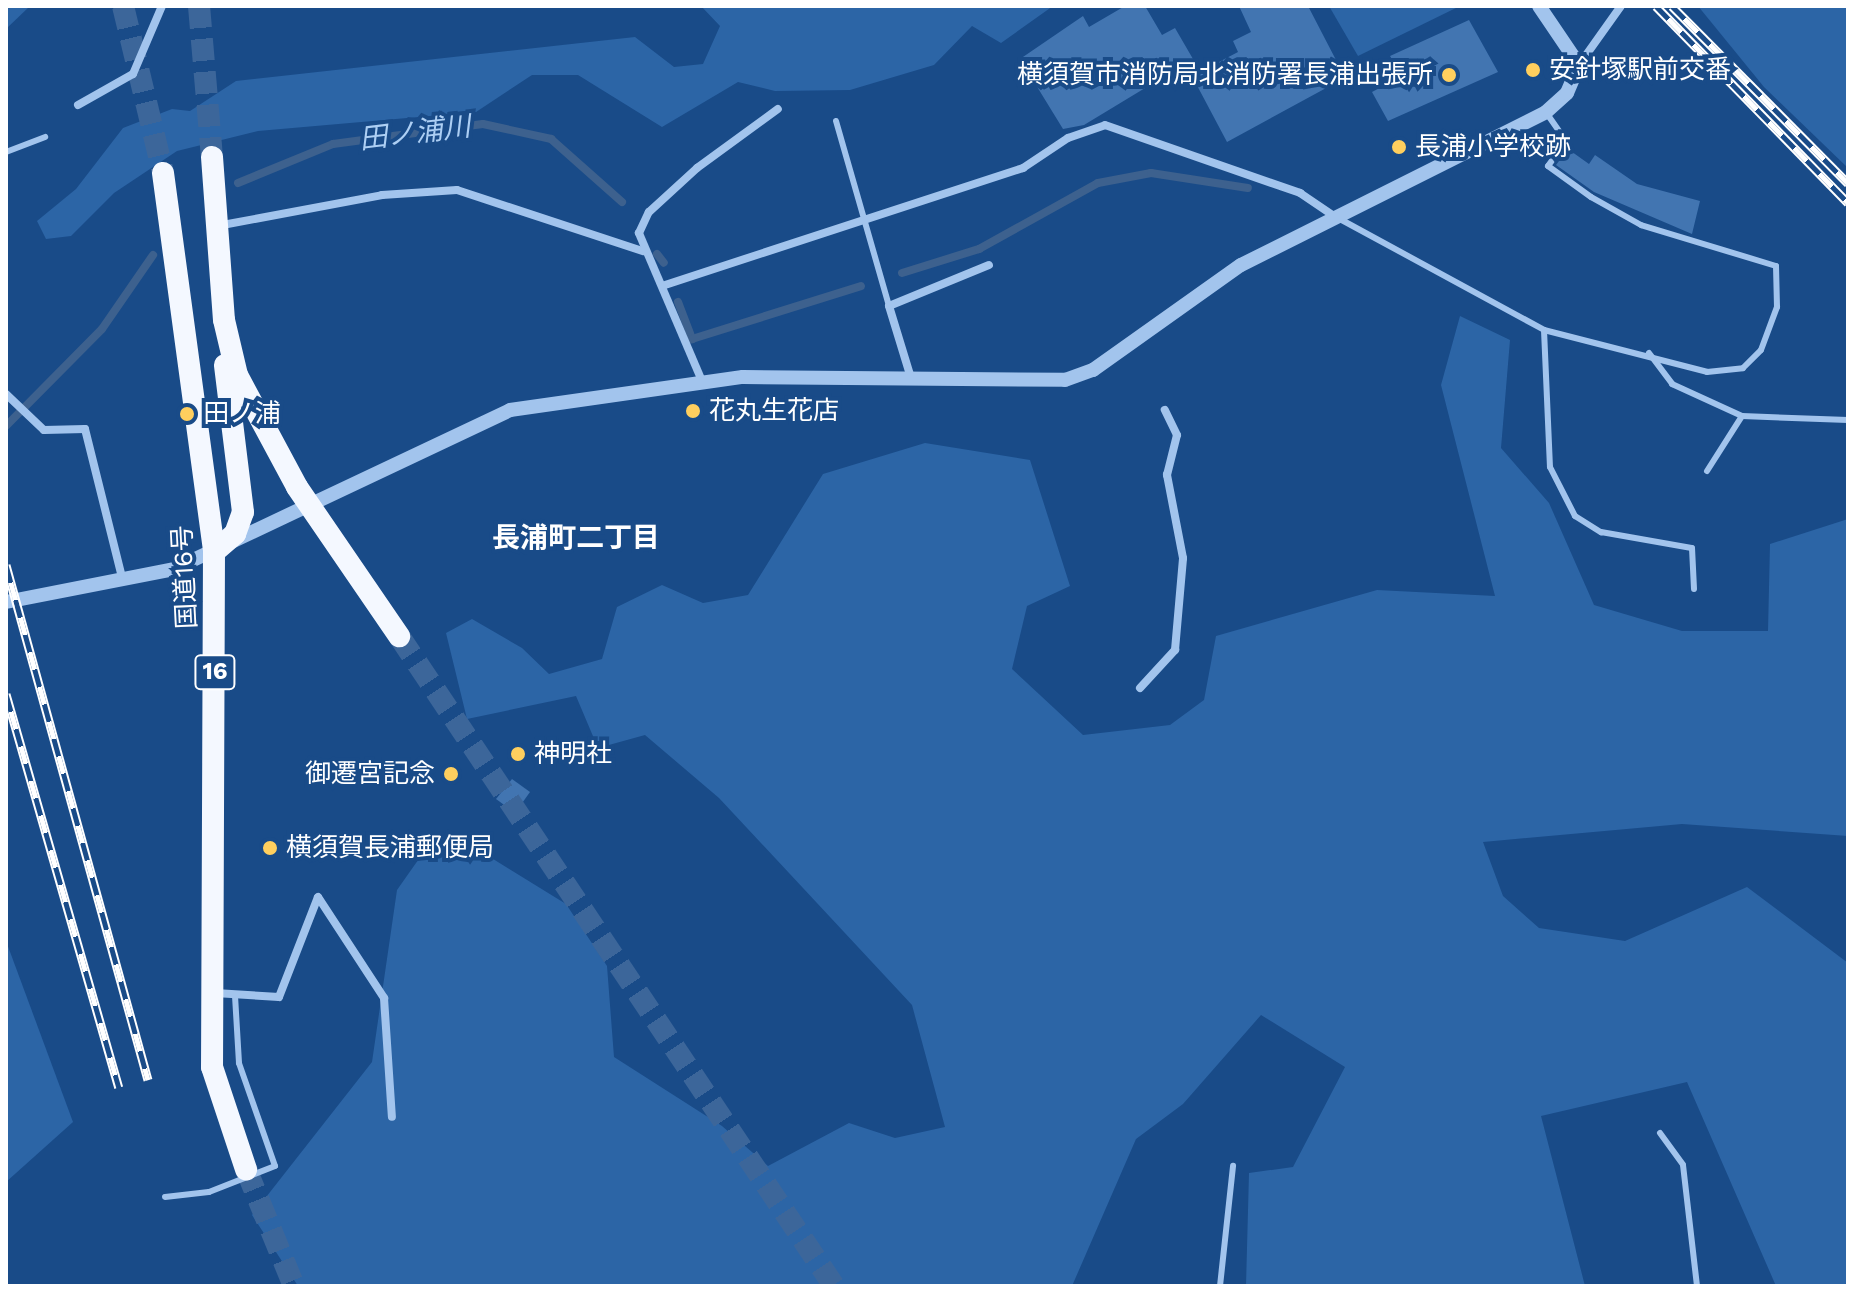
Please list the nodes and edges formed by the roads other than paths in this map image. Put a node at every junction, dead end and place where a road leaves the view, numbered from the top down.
1 (162, 6) edge
2 (1539, 6) edge
3 (1621, 6) edge
4 (1579, 65) junction
5 (78, 105) dead end
6 (778, 109) dead end
7 (1546, 112) junction
8 (836, 121) dead end
9 (45, 137) dead end
10 (6, 152) edge
11 (212, 157) tunnel mouth
12 (163, 173) tunnel mouth
13 (1334, 216) junction
14 (862, 218) junction
15 (215, 226) junction
16 (643, 251) junction
17 (989, 265) dead end
18 (662, 286) junction
19 (889, 306) junction
20 (224, 320) junction
21 (1544, 330) junction
22 (1649, 353) junction
23 (911, 378) junction
24 (702, 381) junction
25 (6, 394) edge
26 (1165, 410) dead end
27 (1742, 416) junction
28 (1848, 420) edge
29 (1707, 471) dead end
30 (310, 505) junction
31 (214, 552) junction
32 (123, 582) junction
33 (1694, 589) dead end
34 (6, 602) edge
35 (399, 636) tunnel mouth
36 (1140, 688) dead end
37 (207, 992) junction
38 (235, 995) junction
39 (392, 1117) dead end
40 (1660, 1133) dead end
41 (1233, 1166) dead end
42 (246, 1169) tunnel mouth
43 (165, 1197) dead end
44 (1220, 1286) edge
45 (1697, 1286) edge

1 - 5 street
2 - 4 street
3 - 4 street
4 - 7 street
6 - 16 street
7 - 13 street
7 - 22 lane
8 - 14 lane
9 - 10 lane
11 - 15 highway
12 - 31 highway, 国道16号 / 16
13 - 14 street
13 - 21 lane
13 - 23 street
14 - 18 street
14 - 19 lane
15 - 16 street
15 - 20 highway
16 - 18 street
17 - 19 street
18 - 24 street
19 - 23 street
20 - 30 highway
20 - 31 highway
21 - 22 lane
21 - 33 lane
22 - 27 lane
23 - 24 street
24 - 30 street
25 - 32 street
26 - 36 street
27 - 28 lane
27 - 29 lane
30 - 31 street
30 - 35 highway
31 - 32 street
31 - 37 highway, 国道16号 / 16
32 - 34 street
37 - 38 street
37 - 42 highway, 国道16号 / 16
38 - 39 street
38 - 43 lane
40 - 45 lane
41 - 44 lane

